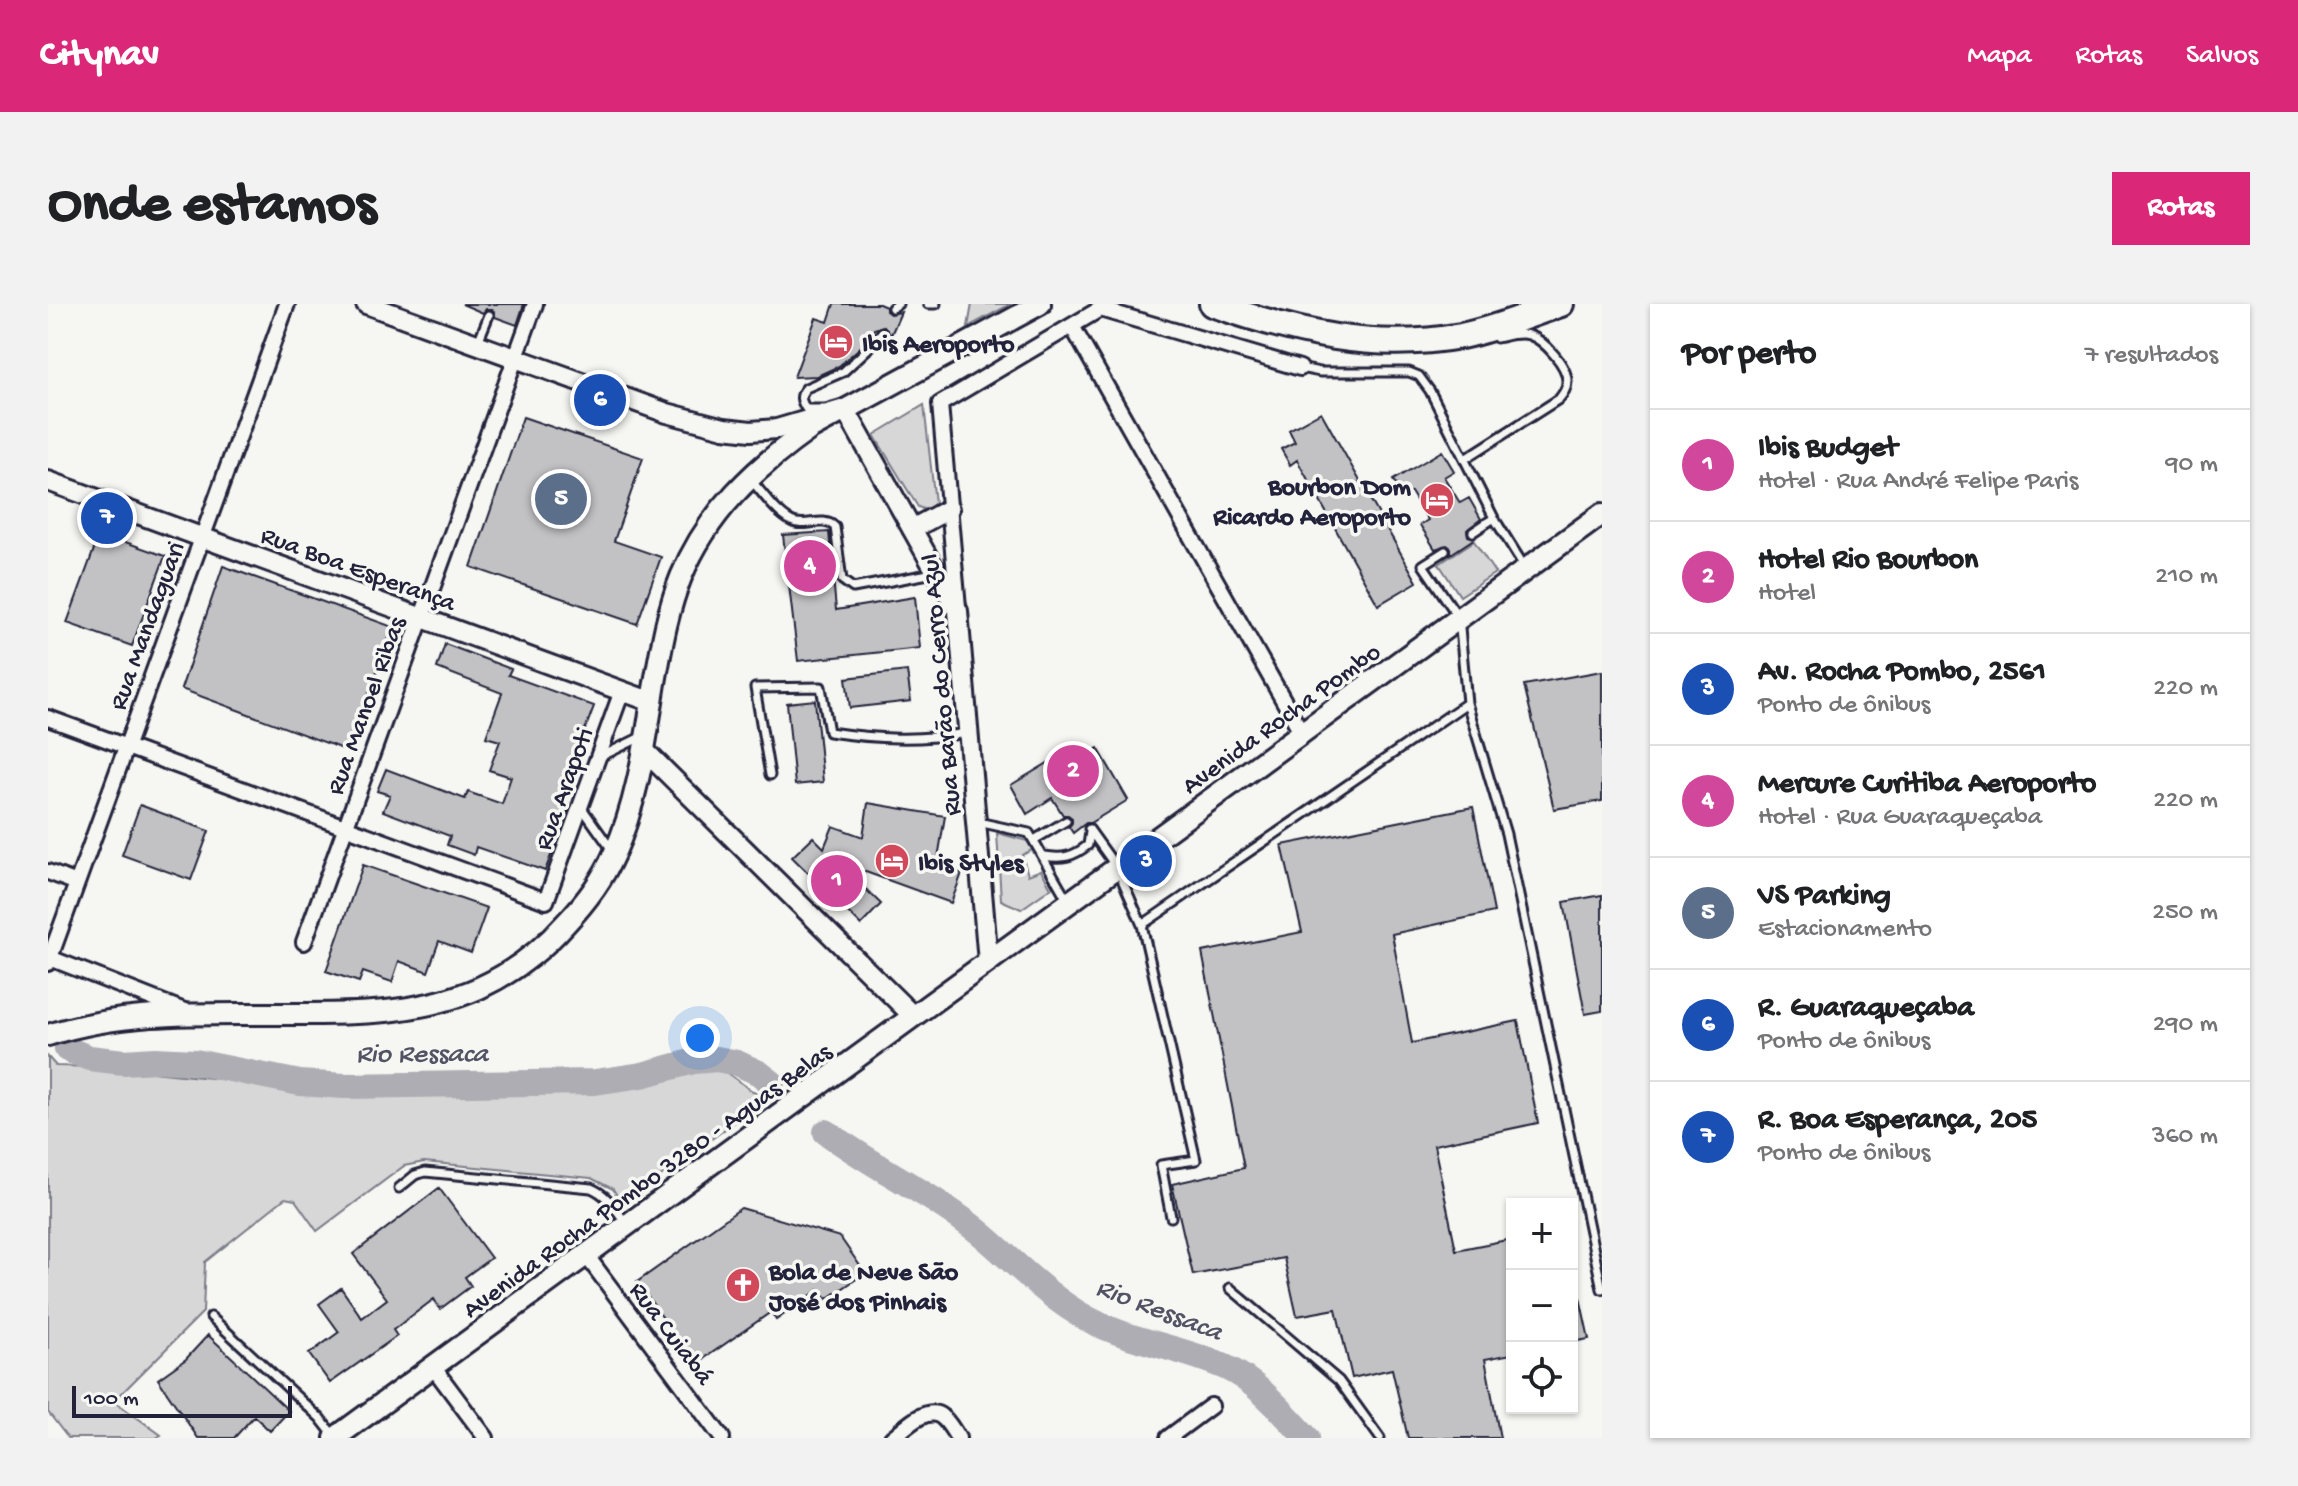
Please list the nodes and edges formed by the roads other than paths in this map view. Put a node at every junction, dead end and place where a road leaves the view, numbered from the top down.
1 (287, 304) edge
2 (366, 304) edge
3 (535, 304) edge
4 (928, 304) edge
5 (936, 304) edge
6 (1040, 304) edge
7 (1212, 304) edge
8 (1561, 304) edge
9 (489, 315) dead end
10 (1072, 326) junction
11 (882, 332) dead end
12 (1433, 340) junction
13 (1484, 342) dead end
14 (477, 344) junction
15 (1459, 346) dead end
16 (516, 358) junction
17 (1300, 368) joint
18 (845, 409) junction
19 (1465, 459) junction
20 (748, 477) junction
21 (48, 481) edge
22 (949, 509) junction
23 (1602, 514) edge
24 (1494, 518) junction
25 (912, 529) junction
26 (1473, 532) dead end
27 (202, 538) junction
28 (1445, 551) dead end
29 (1526, 569) junction
30 (937, 573) junction
31 (958, 611) junction
32 (421, 618) junction
33 (1459, 618) junction
34 (622, 691) junction
35 (652, 702) junction
36 (1467, 703) junction
37 (48, 718) edge
38 (969, 733) junction
39 (1302, 733) junction
40 (645, 742) junction
41 (127, 747) junction
42 (598, 758) junction
43 (770, 775) dead end
44 (581, 806) junction
45 (977, 821) junction
46 (1066, 821) dead end
47 (346, 827) junction
48 (1034, 840) junction
49 (614, 854) junction
50 (1044, 856) junction
51 (1117, 868) junction
52 (48, 872) edge
53 (77, 883) junction
54 (1069, 903) junction
55 (1142, 925) junction
56 (304, 942) dead end
57 (49, 960) edge
58 (988, 962) junction
59 (195, 1015) junction
60 (913, 1016) junction
61 (48, 1035) edge
62 (399, 1188) dead end
63 (1171, 1217) dead end
64 (627, 1225) junction
65 (586, 1255) junction
66 (1230, 1288) dead end
67 (1602, 1289) edge
68 (211, 1317) dead end
69 (433, 1367) junction
70 (1211, 1406) dead end
71 (335, 1438) edge
72 (486, 1438) edge
73 (722, 1438) edge
74 (892, 1438) edge
75 (958, 1438) edge
76 (1168, 1438) edge
77 (1380, 1438) edge

1 - 27 street, Rua Mandaguari
2 - 14 street
3 - 16 street, Rua Manoel Ribas
4 - 5 lane
6 - 18 main road
7 - 12 highway
8 - 12 highway
9 - 14 lane
10 - 17 street
10 - 22 street, Rua Barão do Cerro Azul
10 - 39 street
11 - 18 lane
12 - 15 lane
13 - 19 lane
14 - 16 street
16 - 18 street
16 - 32 street, Rua Manoel Ribas
17 - 19 lane
18 - 20 main road
18 - 25 street
19 - 24 lane
20 - 30 lane
20 - 35 main road
21 - 27 street, Rua Boa Esperança
22 - 25 street
22 - 31 street, Rua Barão do Cerro Azul
23 - 29 main road, Avenida Rocha Pombo
24 - 26 lane
24 - 29 lane
25 - 30 street
27 - 32 street, Rua Boa Esperança
27 - 41 street, Rua Mandaguari
28 - 33 lane
29 - 33 main road, Avenida Rocha Pombo
30 - 31 street
31 - 38 street, Rua Barão do Cerro Azul
32 - 34 street, Rua Boa Esperança
32 - 47 street, Rua Manoel Ribas
33 - 36 lane
33 - 39 main road, Avenida Rocha Pombo
34 - 35 street, Rua Boa Esperança
34 - 42 street, Rua Arapoti
35 - 40 main road
36 - 55 lane
36 - 67 lane
37 - 41 street
38 - 43 lane
38 - 45 street, Rua Barão do Cerro Azul
39 - 51 main road, Avenida Rocha Pombo
40 - 42 lane
40 - 49 main road
40 - 60 street
41 - 47 street
41 - 53 street, Rua Mandaguari
42 - 44 street, Rua Arapoti
44 - 47 street, Rua Arapoti
44 - 49 lane
45 - 48 lane
45 - 58 street, Rua Barão do Cerro Azul
46 - 48 lane
47 - 56 street, Rua Manoel Ribas
48 - 50 lane
49 - 59 main road
50 - 51 lane
50 - 54 lane
51 - 54 main road, Avenida Rocha Pombo
51 - 55 lane
52 - 53 street
53 - 57 street, Rua Mandaguari
54 - 58 main road, Avenida Rocha Pombo
55 - 63 lane
57 - 59 street
58 - 60 main road, Avenida Rocha Pombo 3280 - Aguas Belas
59 - 61 main road
60 - 64 main road, Avenida Rocha Pombo 3280 - Aguas Belas
62 - 64 lane
64 - 65 main road, Avenida Rocha Pombo 3280 - Aguas Belas
65 - 69 main road, Avenida Rocha Pombo 3280 - Aguas Belas
65 - 73 street, Rua Cuiabá
66 - 77 lane
68 - 71 lane
69 - 71 main road, Avenida Rocha Pombo 3280 - Aguas Belas
69 - 72 street
70 - 76 street
74 - 75 street

